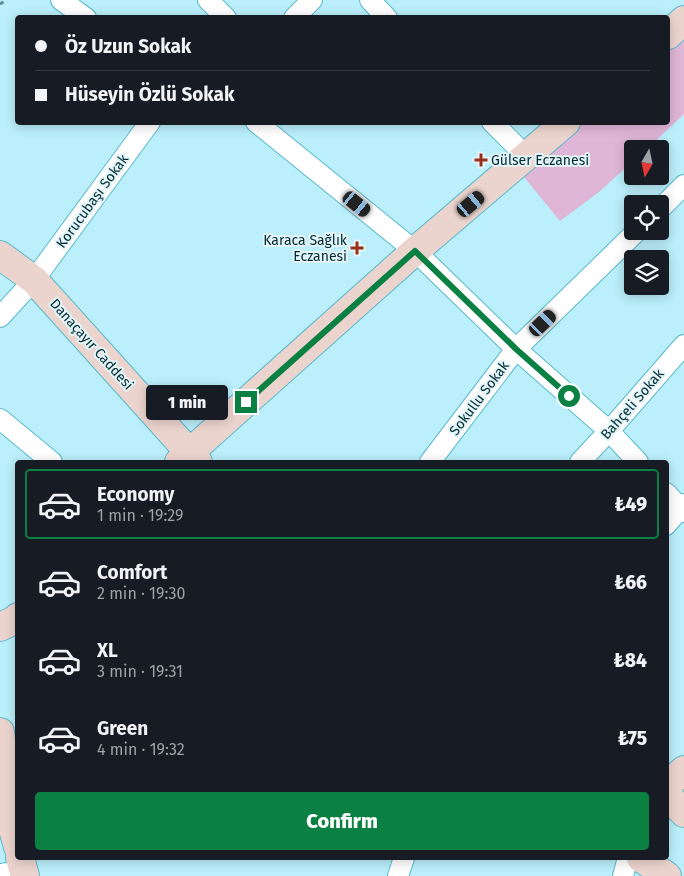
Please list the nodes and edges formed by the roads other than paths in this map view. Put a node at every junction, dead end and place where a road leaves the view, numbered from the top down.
1 (61, 0) edge
2 (208, 0) edge
3 (312, 0) edge
4 (370, 0) edge
5 (82, 15) edge
6 (223, 15) edge
7 (297, 15) edge
8 (384, 15) edge
9 (684, 20) edge
10 (670, 33) edge
11 (148, 125) edge
12 (260, 125) edge
13 (495, 125) edge
14 (562, 125) edge
15 (526, 156) junction
16 (684, 185) edge
17 (669, 200) edge
18 (628, 240) edge
19 (415, 251) junction
20 (0, 255) edge
21 (34, 280) junction
22 (0, 317) edge
23 (684, 345) edge
24 (516, 349) junction
25 (0, 419) edge
26 (610, 431) junction
27 (189, 459) edge
28 (50, 460) edge
29 (432, 460) edge
30 (582, 460) edge
31 (636, 460) edge
32 (669, 496) edge
33 (683, 508) edge
34 (669, 522) edge
35 (0, 732) edge
36 (684, 770) edge
37 (669, 783) edge
38 (669, 797) edge
39 (684, 814) edge
40 (15, 847) edge
41 (403, 860) edge
42 (627, 860) edge
43 (644, 860) edge
44 (398, 876) edge
45 (623, 876) edge
46 (667, 876) edge

1 - 5 street
2 - 6 street
3 - 7 street
4 - 8 street
9 - 10 street
11 - 21 street, Korucubaşı Sokak
12 - 19 street
13 - 15 street
14 - 15 street
15 - 19 street
16 - 17 street
18 - 24 street, Sokullu Sokak
19 - 24 street
19 - 27 street
20 - 21 street, Danaçayır Caddesi
21 - 22 street, Korucubaşı Sokak
21 - 27 street, Danaçayır Caddesi
23 - 26 street, Bahçeli Sokak
24 - 26 street
24 - 29 street, Sokullu Sokak
25 - 28 street
26 - 30 street, Bahçeli Sokak
26 - 31 street
32 - 33 street
33 - 34 street
35 - 40 street
36 - 37 street
38 - 39 street
41 - 44 street
42 - 45 street
43 - 46 street

